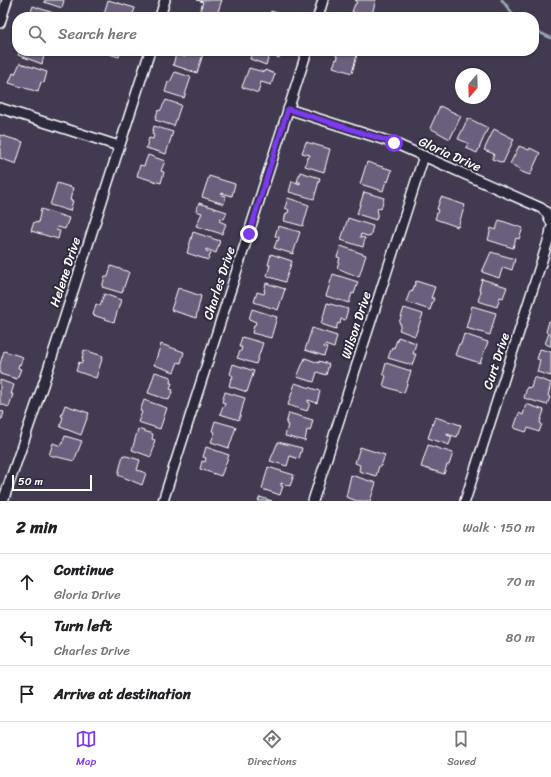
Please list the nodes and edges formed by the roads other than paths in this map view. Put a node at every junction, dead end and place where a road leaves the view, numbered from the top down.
1 (7, 0) edge
2 (165, 0) edge
3 (324, 0) edge
4 (161, 12) edge
5 (320, 12) edge
6 (0, 23) edge
7 (148, 56) edge
8 (305, 56) edge
9 (0, 108) edge
10 (288, 109) junction
11 (120, 146) junction
12 (424, 156) junction
13 (551, 220) edge
14 (551, 229) edge
15 (3, 501) edge
16 (163, 501) edge
17 (313, 501) edge
18 (466, 501) edge

1 - 6 street
2 - 4 street
3 - 5 street
7 - 11 street, Helene Drive
8 - 10 street, Charles Drive
9 - 11 street
10 - 12 street, Gloria Drive
10 - 16 street, Charles Drive
11 - 15 street, Helene Drive
12 - 13 street, Gloria Drive
12 - 17 street, Wilson Drive
14 - 18 street, Curt Drive

